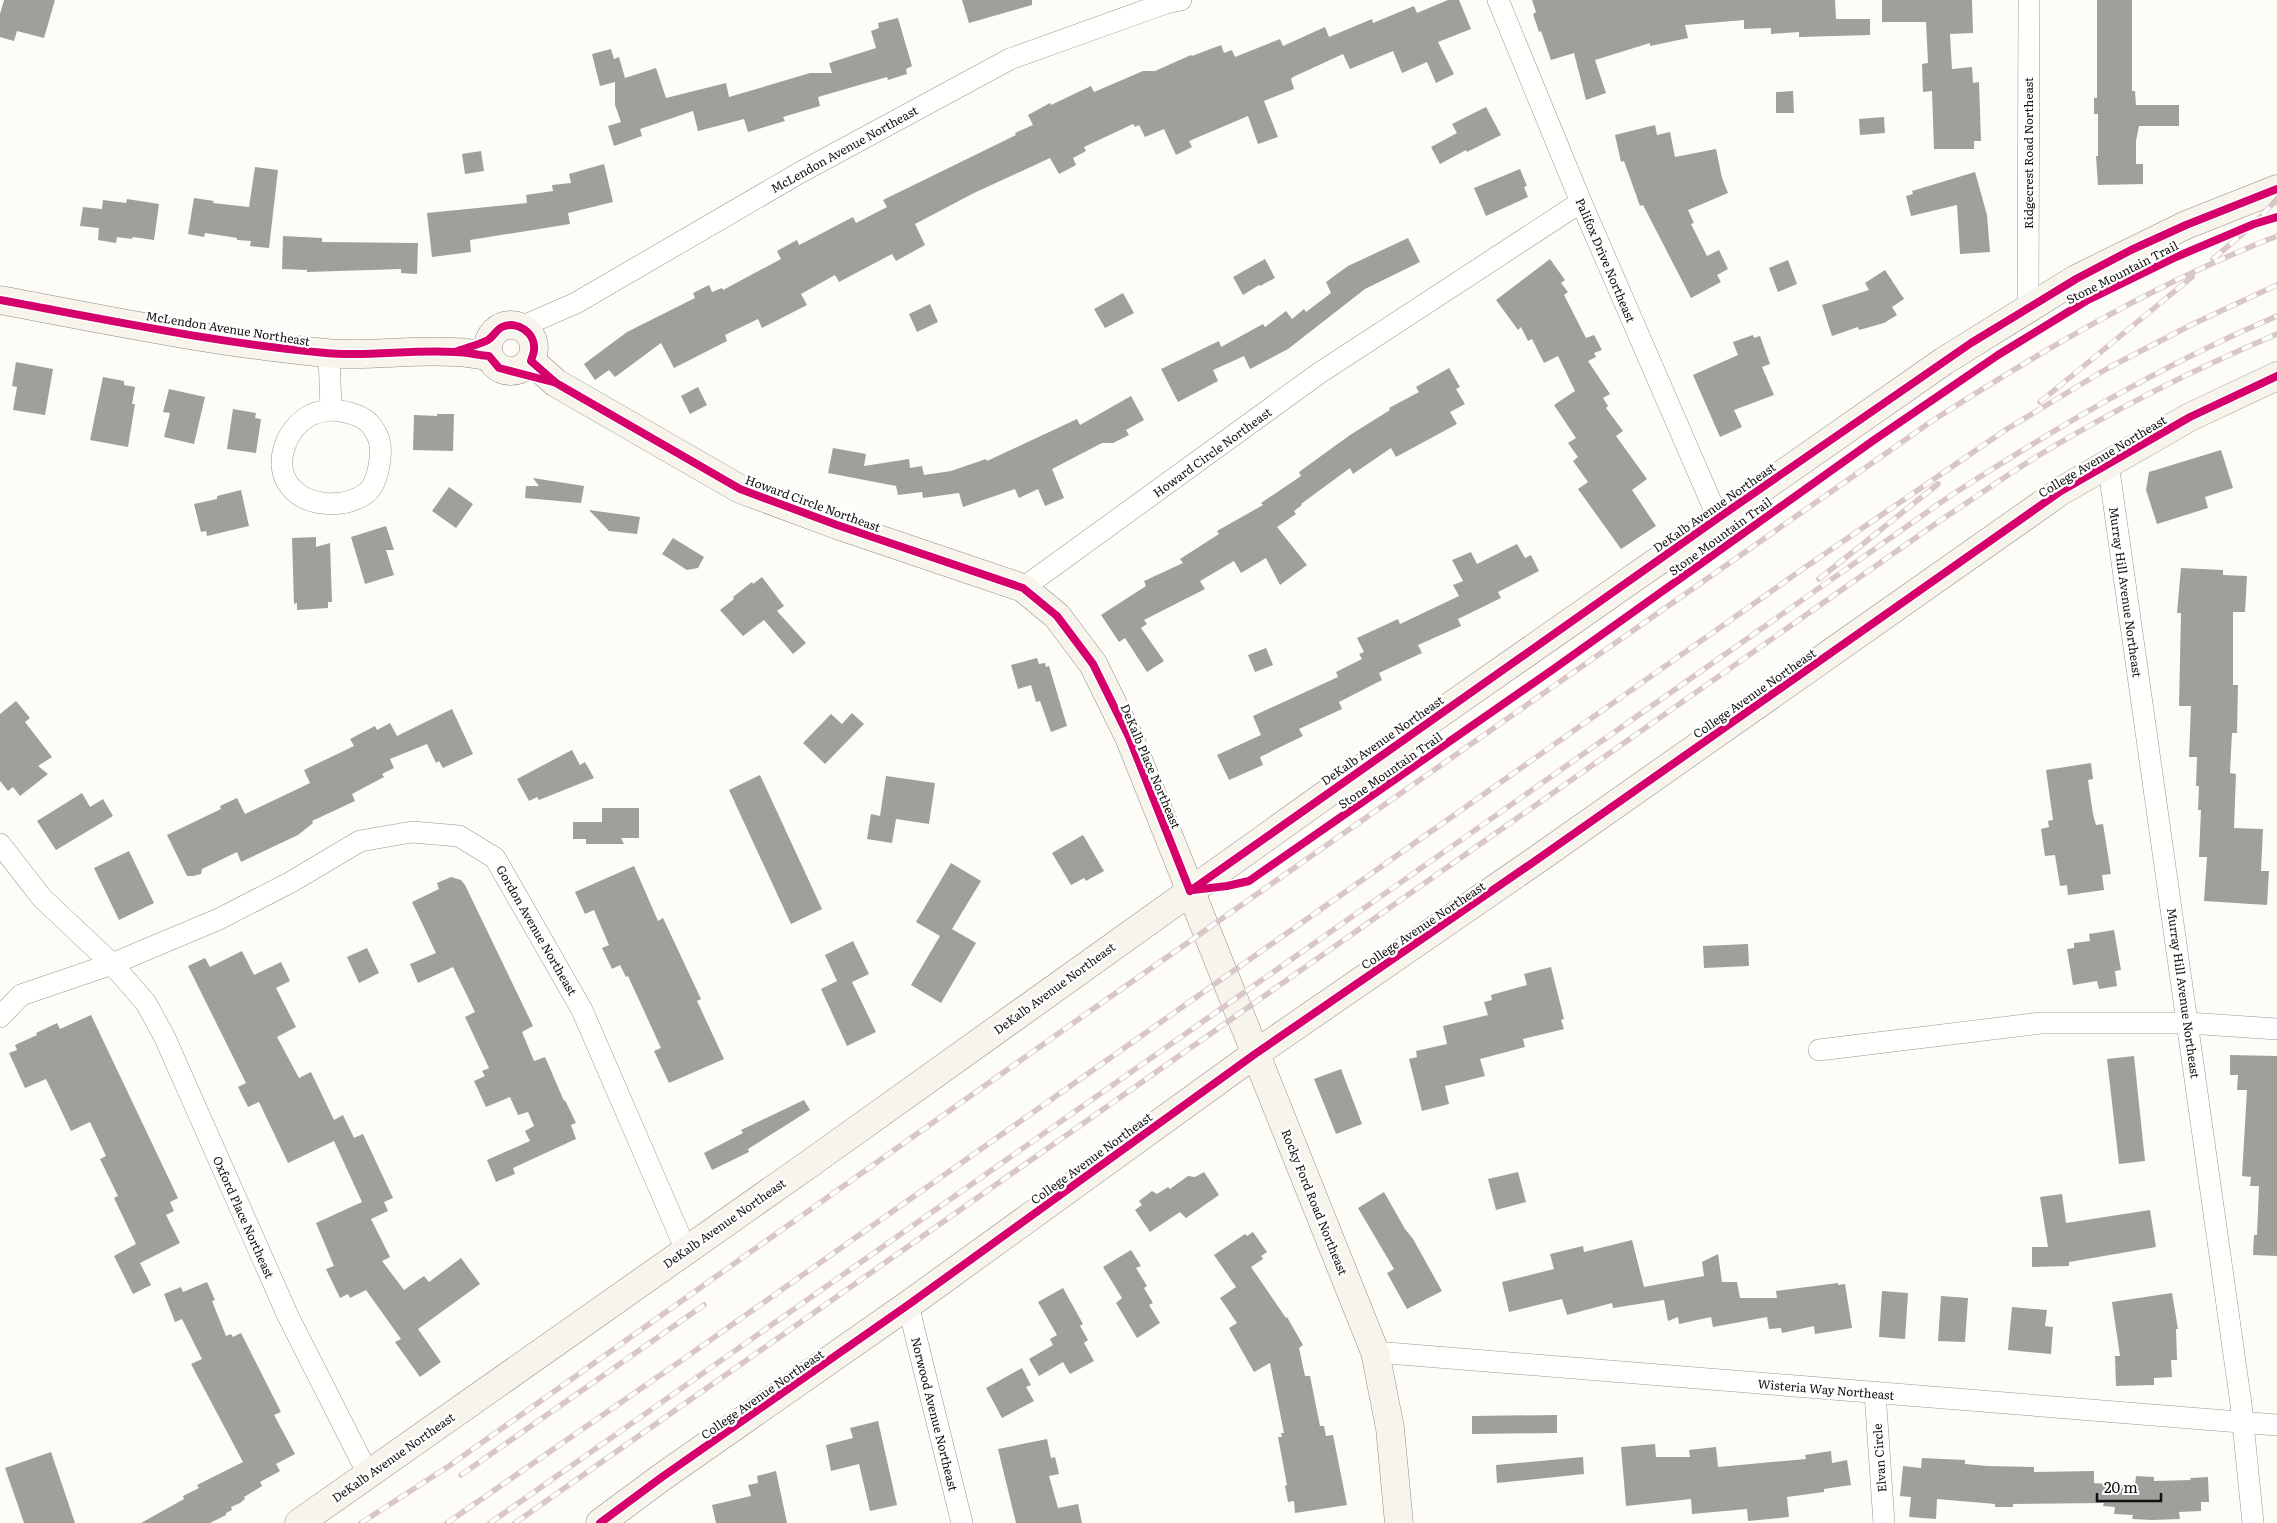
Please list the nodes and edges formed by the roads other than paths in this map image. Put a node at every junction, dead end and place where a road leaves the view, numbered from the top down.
1 (1181, 0) edge
2 (1498, 0) edge
3 (2029, 0) edge
4 (2277, 189) edge
5 (1581, 202) junction
6 (0, 300) edge
7 (2028, 307) junction
8 (521, 327) junction
9 (489, 348) junction
10 (329, 353) junction
11 (522, 366) junction
12 (2277, 376) edge
13 (331, 410) junction
14 (2108, 463) junction
15 (1718, 518) junction
16 (1023, 588) junction
17 (0, 844) edge
18 (1190, 891) junction
19 (112, 964) junction
20 (0, 1016) edge
21 (2188, 1022) junction
22 (2277, 1029) edge
23 (1819, 1050) dead end
24 (1255, 1054) junction
25 (686, 1250) junction
26 (908, 1305) junction
27 (1375, 1352) junction
28 (1875, 1392) junction
29 (2244, 1422) junction
30 (2277, 1425) edge
31 (368, 1474) junction
32 (299, 1523) edge
33 (600, 1523) edge
34 (962, 1523) edge
35 (1399, 1523) edge
36 (1884, 1523) edge
37 (2253, 1523) edge

1 - 8 street, McLendon Avenue Northeast
2 - 5 street, Palifox Drive Northeast
3 - 7 street, Ridgecrest Road Northeast
4 - 7 street, DeKalb Avenue Northeast
5 - 15 street, Palifox Drive Northeast
5 - 16 street, Howard Circle Northeast
6 - 10 street, McLendon Avenue Northeast
7 - 15 street, DeKalb Avenue Northeast
8 - 9 street, McLendon Avenue Northeast
8 - 11 street
9 - 10 street, McLendon Avenue Northeast
9 - 11 street
10 - 13 street
11 - 16 street, Howard Circle Northeast
12 - 14 street, College Avenue Northeast
13 - 13 street
14 - 21 street, Murray Hill Avenue Northeast
14 - 24 street, College Avenue Northeast
15 - 18 street, DeKalb Avenue Northeast
16 - 18 street, DeKalb Place Northeast
17 - 19 street, Oxford Place Northeast
18 - 24 street, Rocky Ford Road Northeast
18 - 25 street, DeKalb Avenue Northeast
19 - 20 street, Gordon Avenue Northeast
19 - 25 street, Gordon Avenue Northeast
19 - 31 street, Oxford Place Northeast
21 - 22 street
21 - 23 street
21 - 29 street, Murray Hill Avenue Northeast
24 - 26 street, College Avenue Northeast
24 - 27 street, Rocky Ford Road Northeast
25 - 31 street, DeKalb Avenue Northeast
26 - 33 street, College Avenue Northeast
26 - 34 street, Norwood Avenue Northeast
27 - 28 street, Wisteria Way Northeast
27 - 35 street, Rocky Ford Road Northeast
28 - 29 street, Wisteria Way Northeast
28 - 36 street, Elvan Circle
29 - 30 street, Wisteria Way Northeast
29 - 37 street, Murray Hill Avenue Northeast
31 - 32 street, DeKalb Avenue Northeast

